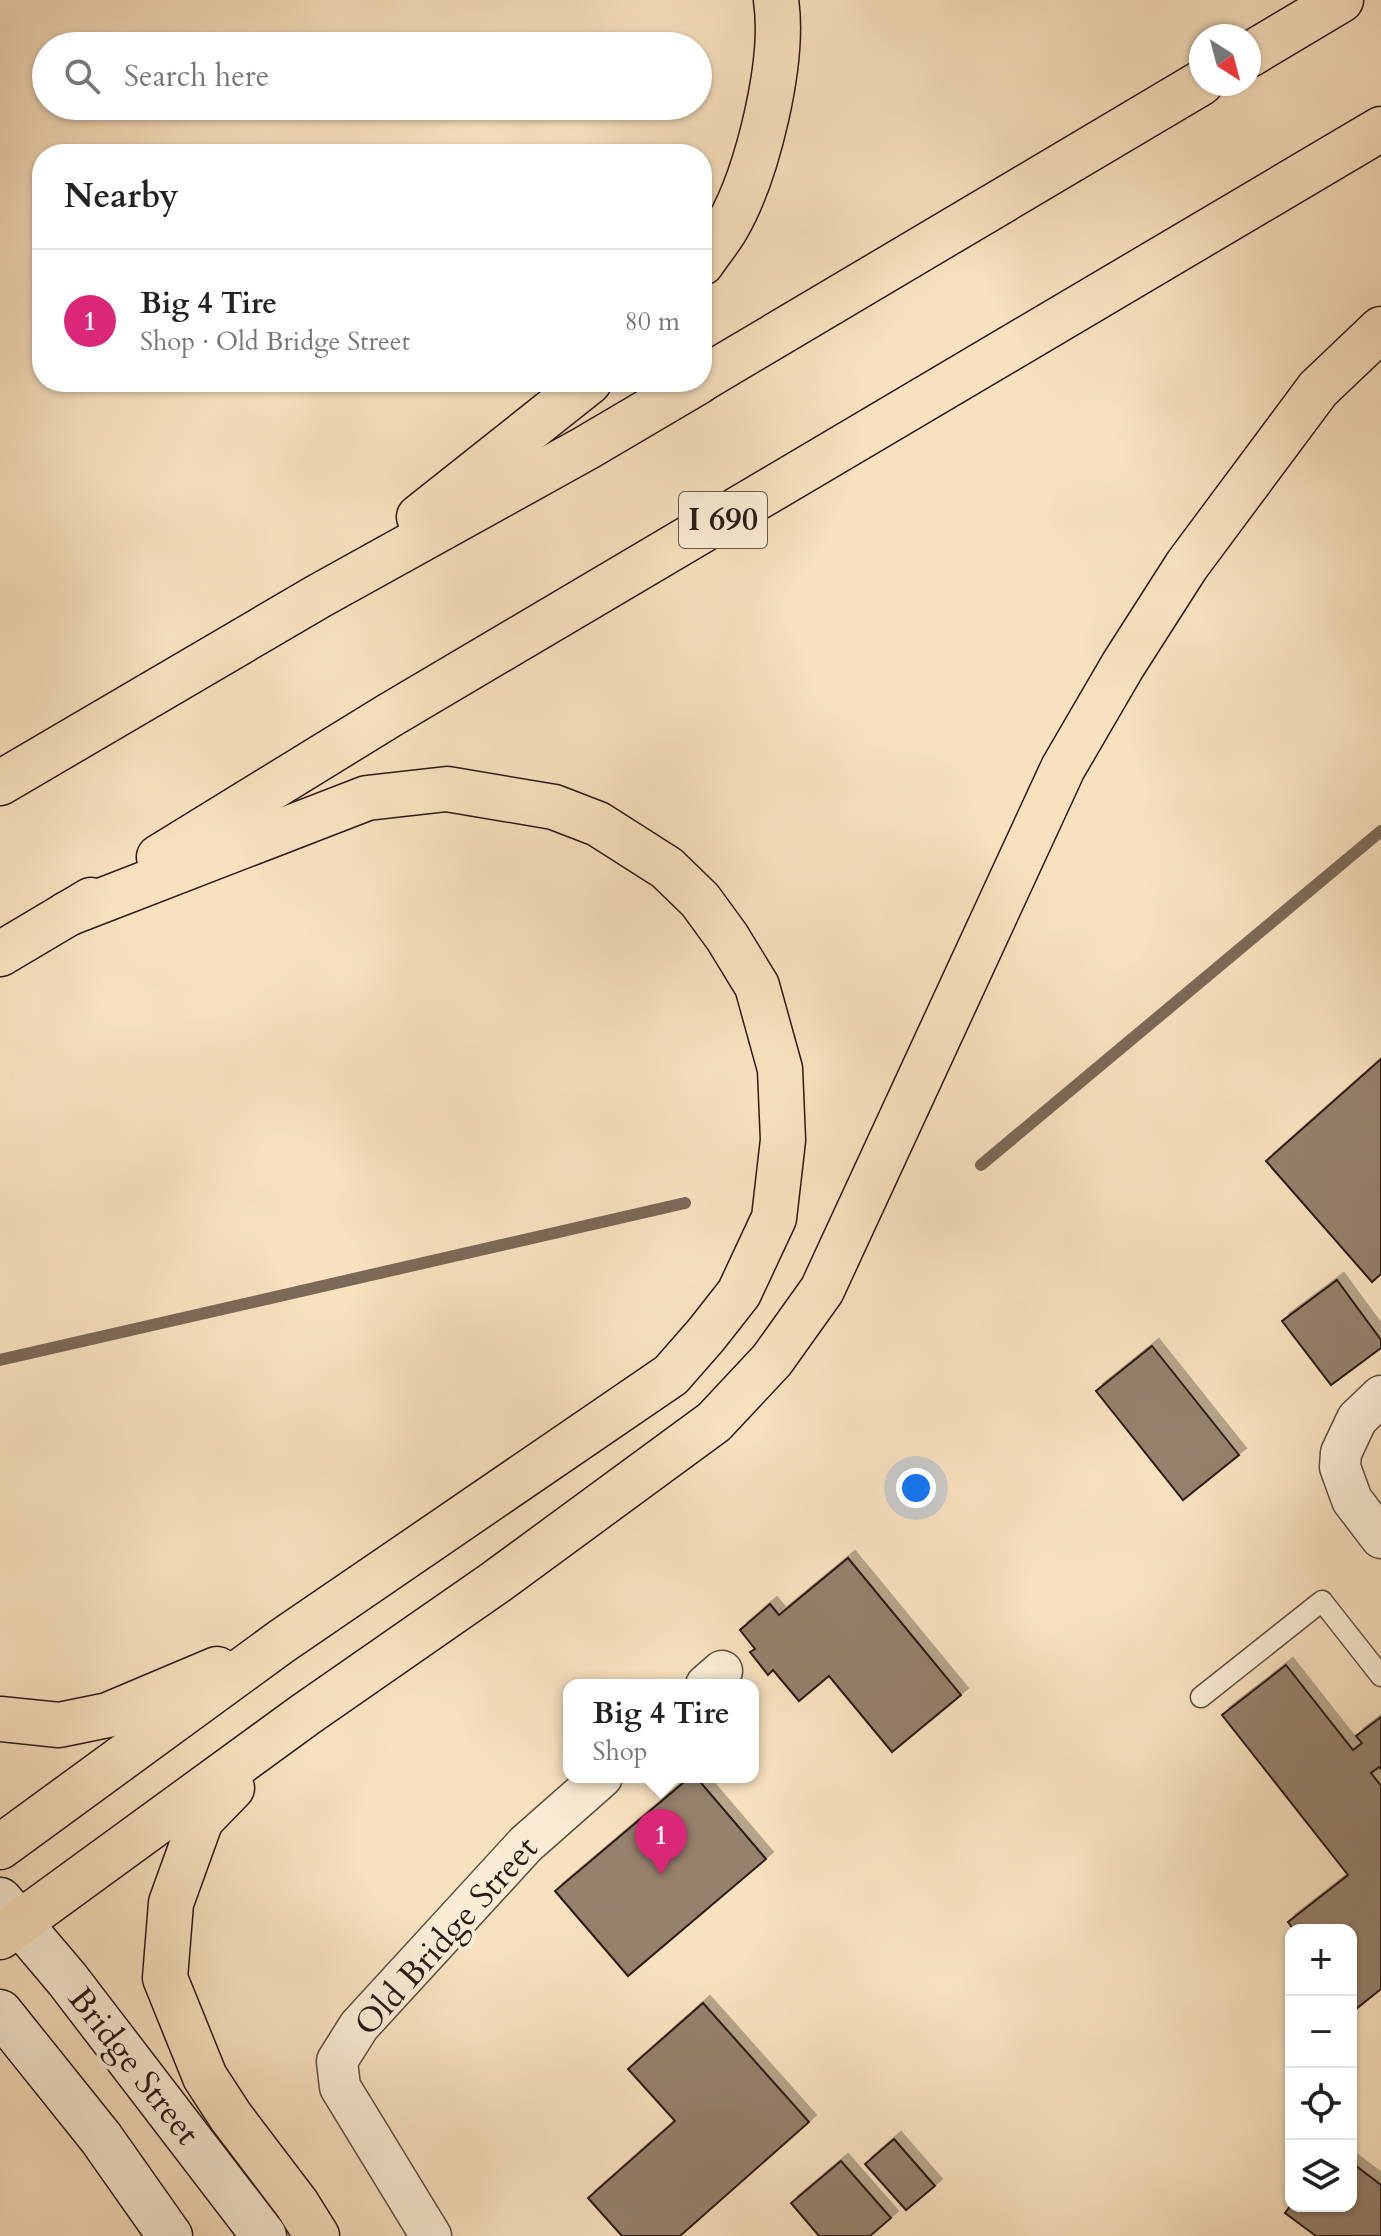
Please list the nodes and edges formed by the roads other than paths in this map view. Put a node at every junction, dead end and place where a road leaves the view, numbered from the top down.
1 (776, 0) edge
2 (1341, 0) edge
3 (1261, 48) edge
4 (1189, 90) edge
5 (1381, 129) edge
6 (712, 249) edge
7 (1381, 329) edge
8 (712, 374) edge
9 (576, 392) edge
10 (681, 392) edge
11 (319, 596) junction
12 (0, 783) edge
13 (67, 914) junction
14 (0, 954) edge
15 (1381, 1396) edge
16 (1381, 1538) edge
17 (282, 1641) junction
18 (1381, 1676) edge
19 (1201, 1697) dead end
20 (306, 1714) junction
21 (0, 1719) edge
22 (595, 1783) edge
23 (0, 1847) edge
24 (6, 1920) edge
25 (0, 2012) edge
26 (170, 2236) edge
27 (264, 2236) edge
28 (317, 2236) edge
29 (431, 2236) edge

1 - 6 highway
2 - 3 highway
4 - 8 highway
5 - 13 highway, I 690
7 - 20 highway
9 - 11 highway
10 - 11 highway
11 - 12 highway
13 - 14 highway, I 690
13 - 17 highway
15 - 16 street
17 - 21 highway
17 - 23 highway
18 - 19 lane
20 - 24 highway
20 - 28 highway
22 - 29 street, Old Bridge Street
24 - 27 main road, Bridge Street
25 - 26 main road, Bridge Street

